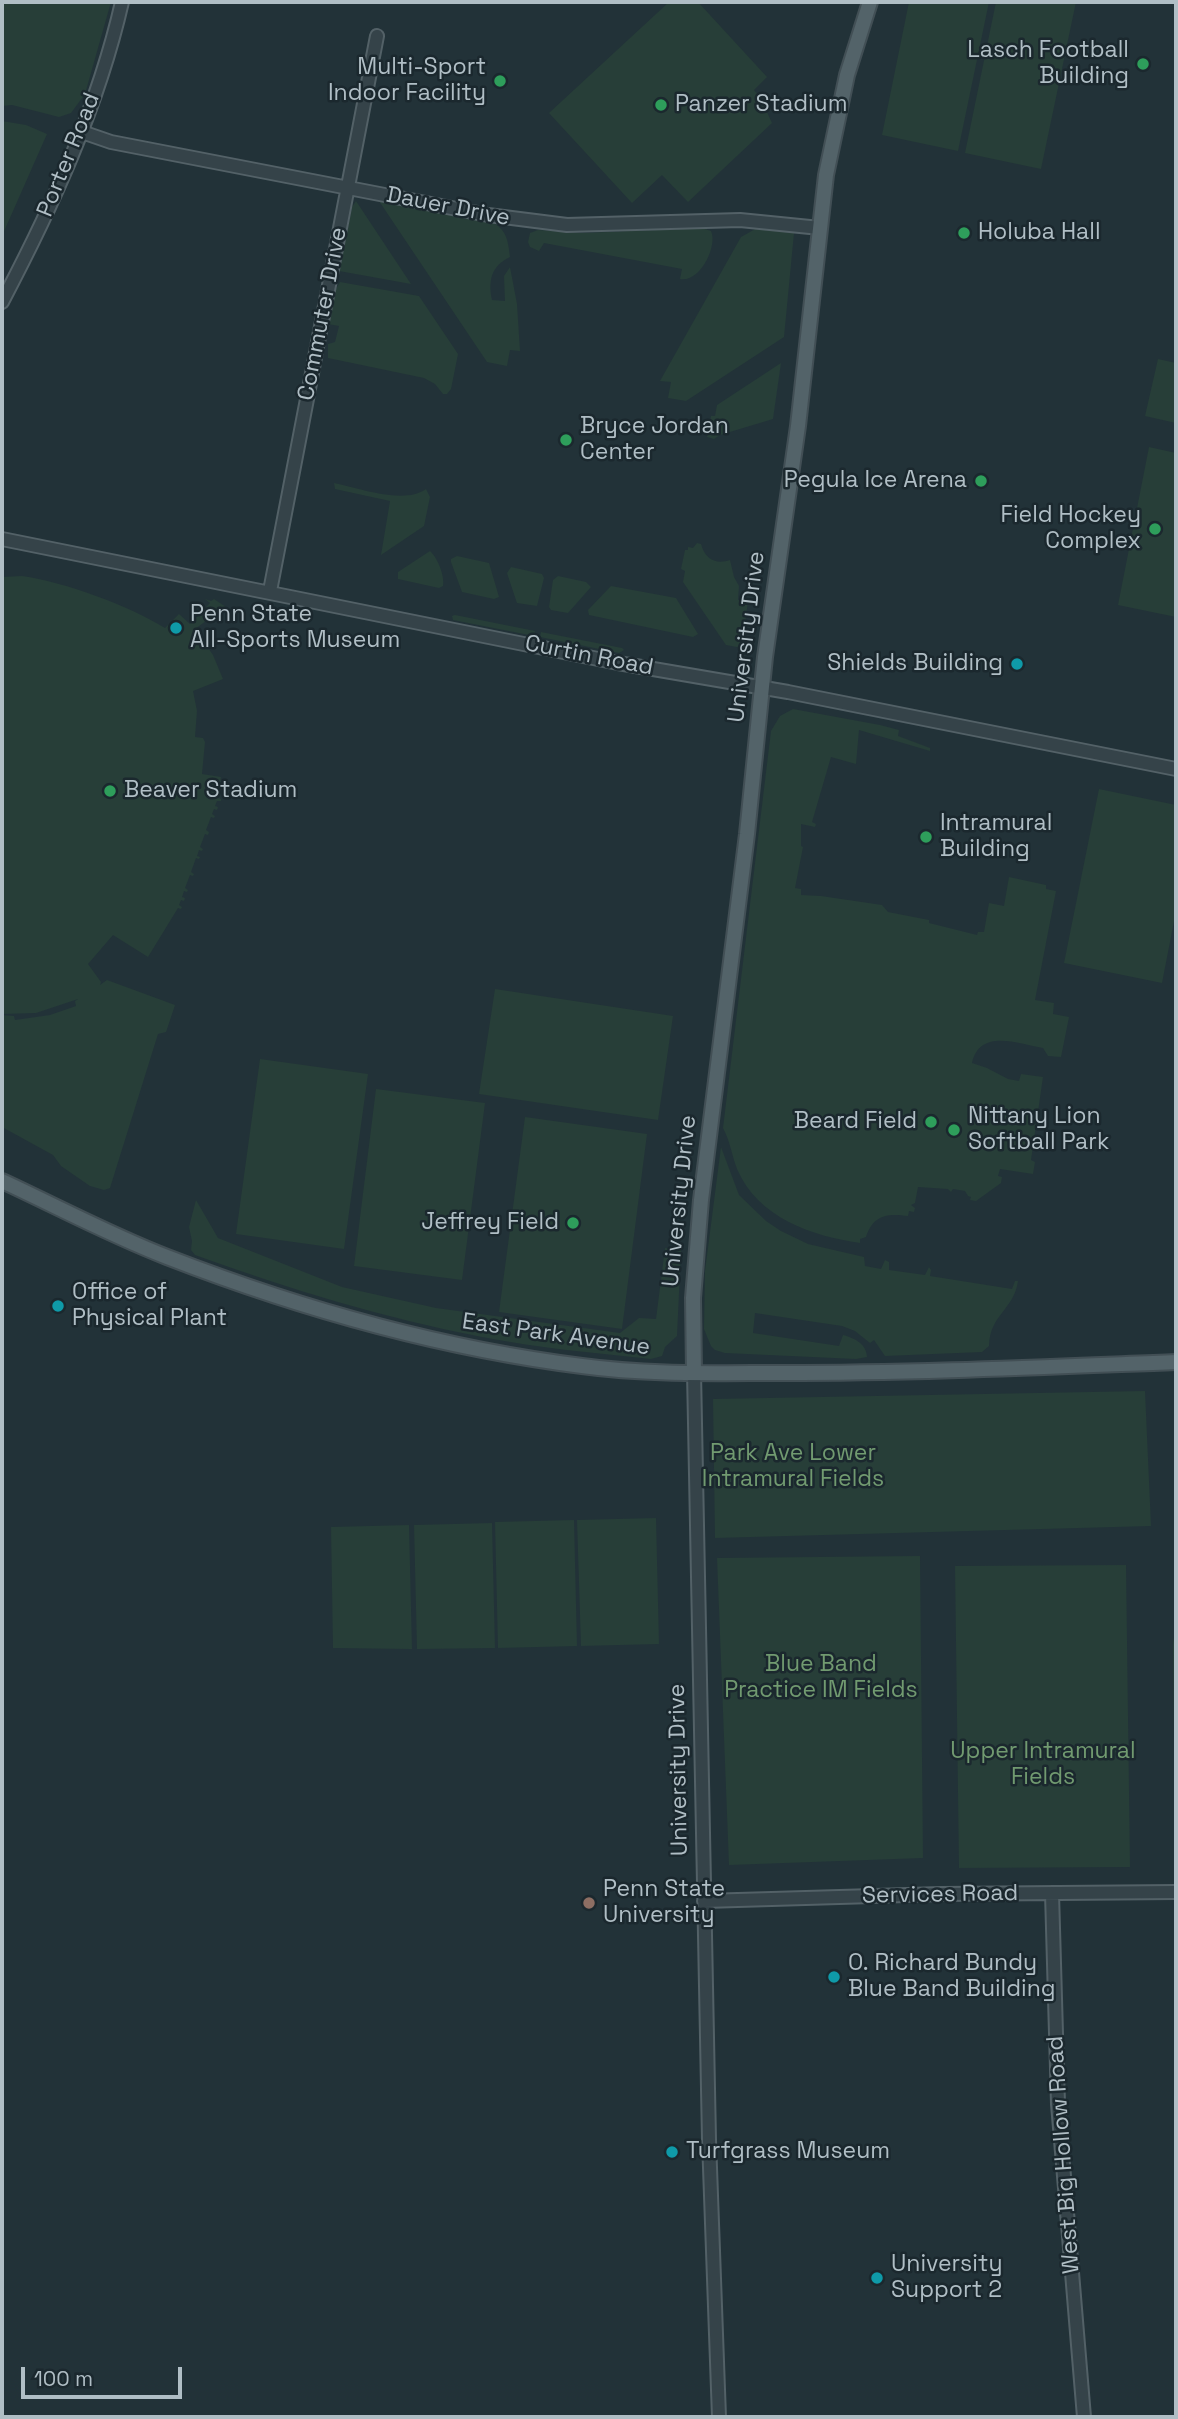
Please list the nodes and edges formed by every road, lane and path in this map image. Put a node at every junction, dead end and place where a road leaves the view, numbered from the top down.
1 (122, 2) edge
2 (870, 2) edge
3 (377, 36) dead end
4 (82, 132) junction
5 (347, 188) junction
6 (820, 228) junction
7 (2, 302) edge
8 (2, 539) edge
9 (270, 592) junction
10 (762, 688) junction
11 (1176, 769) edge
12 (2, 1181) edge
13 (1176, 1362) edge
14 (694, 1372) junction
15 (1176, 1892) edge
16 (1052, 1893) junction
17 (704, 1901) junction
18 (719, 2417) edge
19 (1084, 2417) edge

1 - 4 street, Porter Road
2 - 6 main road, University Drive
3 - 5 street, Commuter Drive
4 - 5 street, Dauer Drive
4 - 7 street, Porter Road
5 - 6 street, Dauer Drive
5 - 9 street, Commuter Drive
6 - 10 main road, University Drive
8 - 9 street, Curtin Road
9 - 10 street, Curtin Road
10 - 11 street, Curtin Road
10 - 14 main road, University Drive
12 - 14 main road, East Park Avenue
13 - 14 main road, East Park Avenue
14 - 17 street, University Drive
15 - 16 street, Services Road
16 - 17 street, Services Road
16 - 19 street, West Big Hollow Road
17 - 18 street, University Drive

